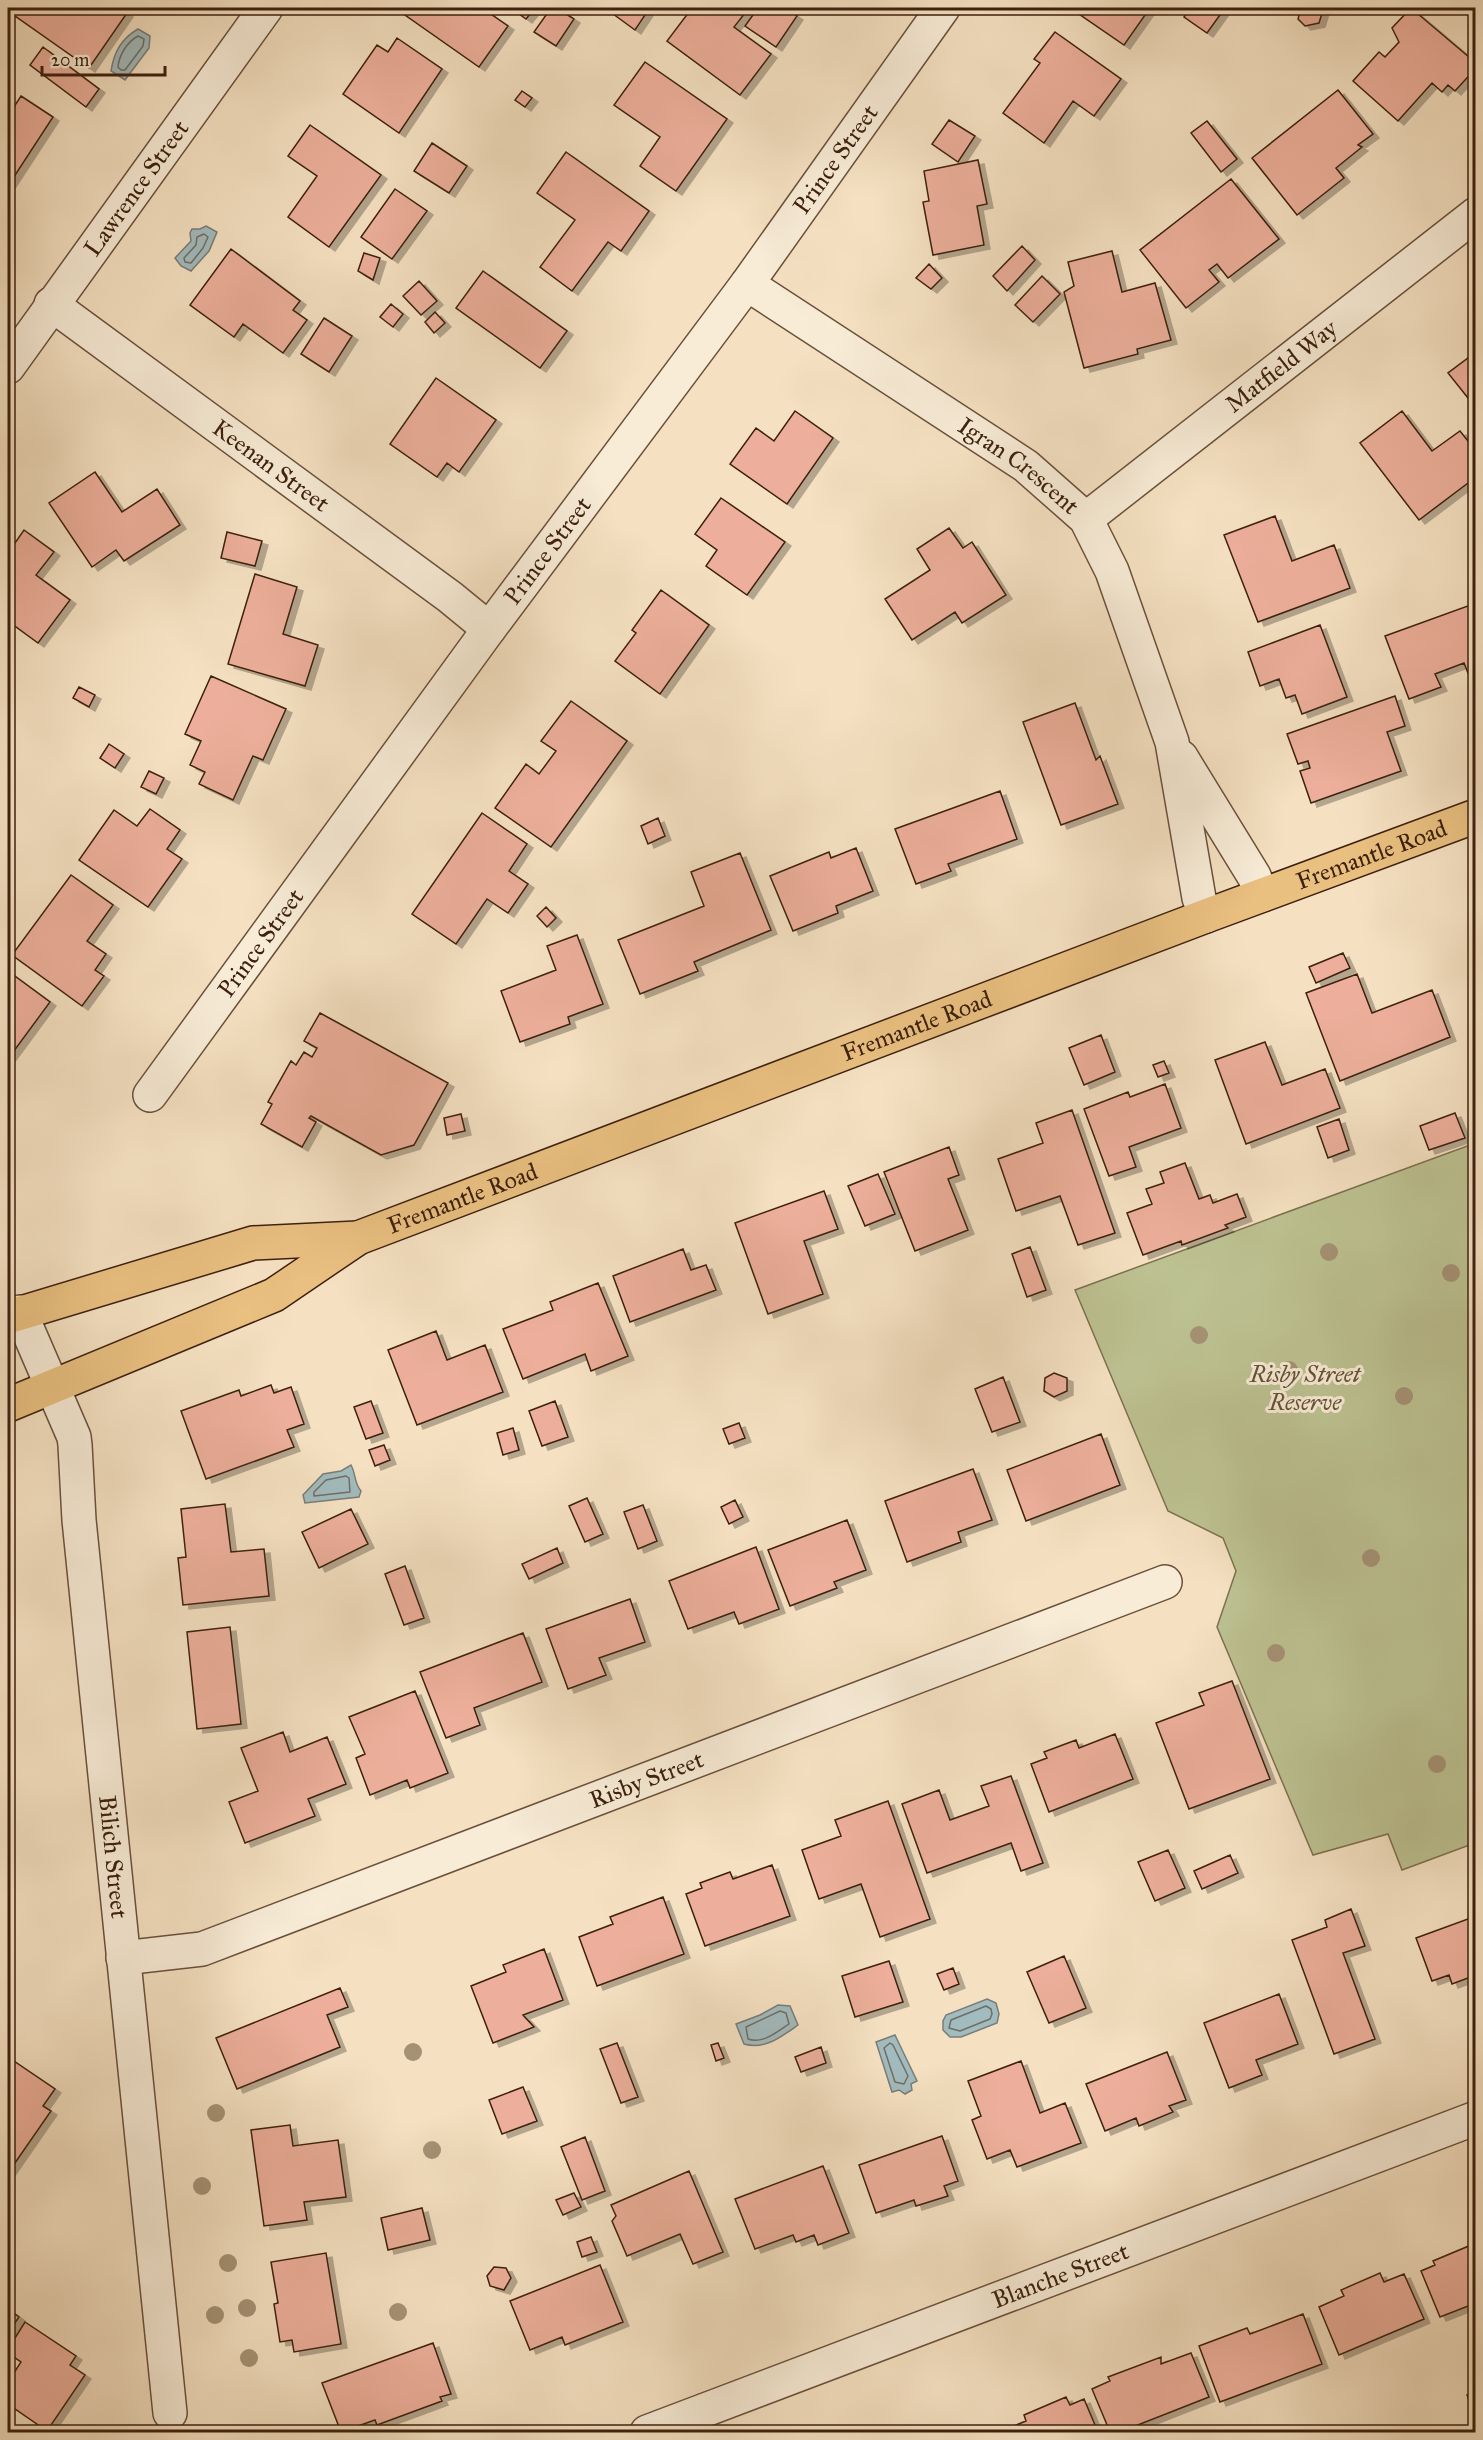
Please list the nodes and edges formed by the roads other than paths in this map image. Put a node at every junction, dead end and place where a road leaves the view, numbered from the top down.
1 (266, 8) edge
2 (943, 8) edge
3 (1476, 214) edge
4 (747, 284) junction
5 (51, 304) junction
6 (8, 367) edge
7 (1086, 519) junction
8 (489, 629) junction
9 (1172, 742) junction
10 (1476, 816) edge
11 (1262, 895) junction
12 (1206, 916) junction
13 (150, 1095) dead end
14 (358, 1238) junction
15 (14, 1314) edge
16 (52, 1386) junction
17 (8, 1405) edge
18 (1165, 1582) dead end
19 (123, 1958) junction
20 (1476, 2118) edge
21 (171, 2426) edge
22 (647, 2433) edge

1 - 5 street, Lawrence Street
2 - 4 street, Prince Street
3 - 7 street, Matfield Way
4 - 7 street, Igran Crescent
4 - 8 street, Prince Street
5 - 6 street, Lawrence Street
5 - 8 street, Keenan Street
7 - 9 street, Igran Crescent
8 - 13 street, Prince Street
9 - 11 street, Igran Crescent
9 - 12 street, Igran Crescent
10 - 11 main road, Fremantle Road
11 - 12 main road, Fremantle Road
12 - 14 main road, Fremantle Road
14 - 15 main road, Fremantle Road
14 - 16 main road, Fremantle Road
15 - 16 street, Bilich Street
16 - 17 main road, Fremantle Road
16 - 19 street, Bilich Street
18 - 19 street, Risby Street
19 - 21 street, Bilich Street
20 - 22 street, Blanche Street

